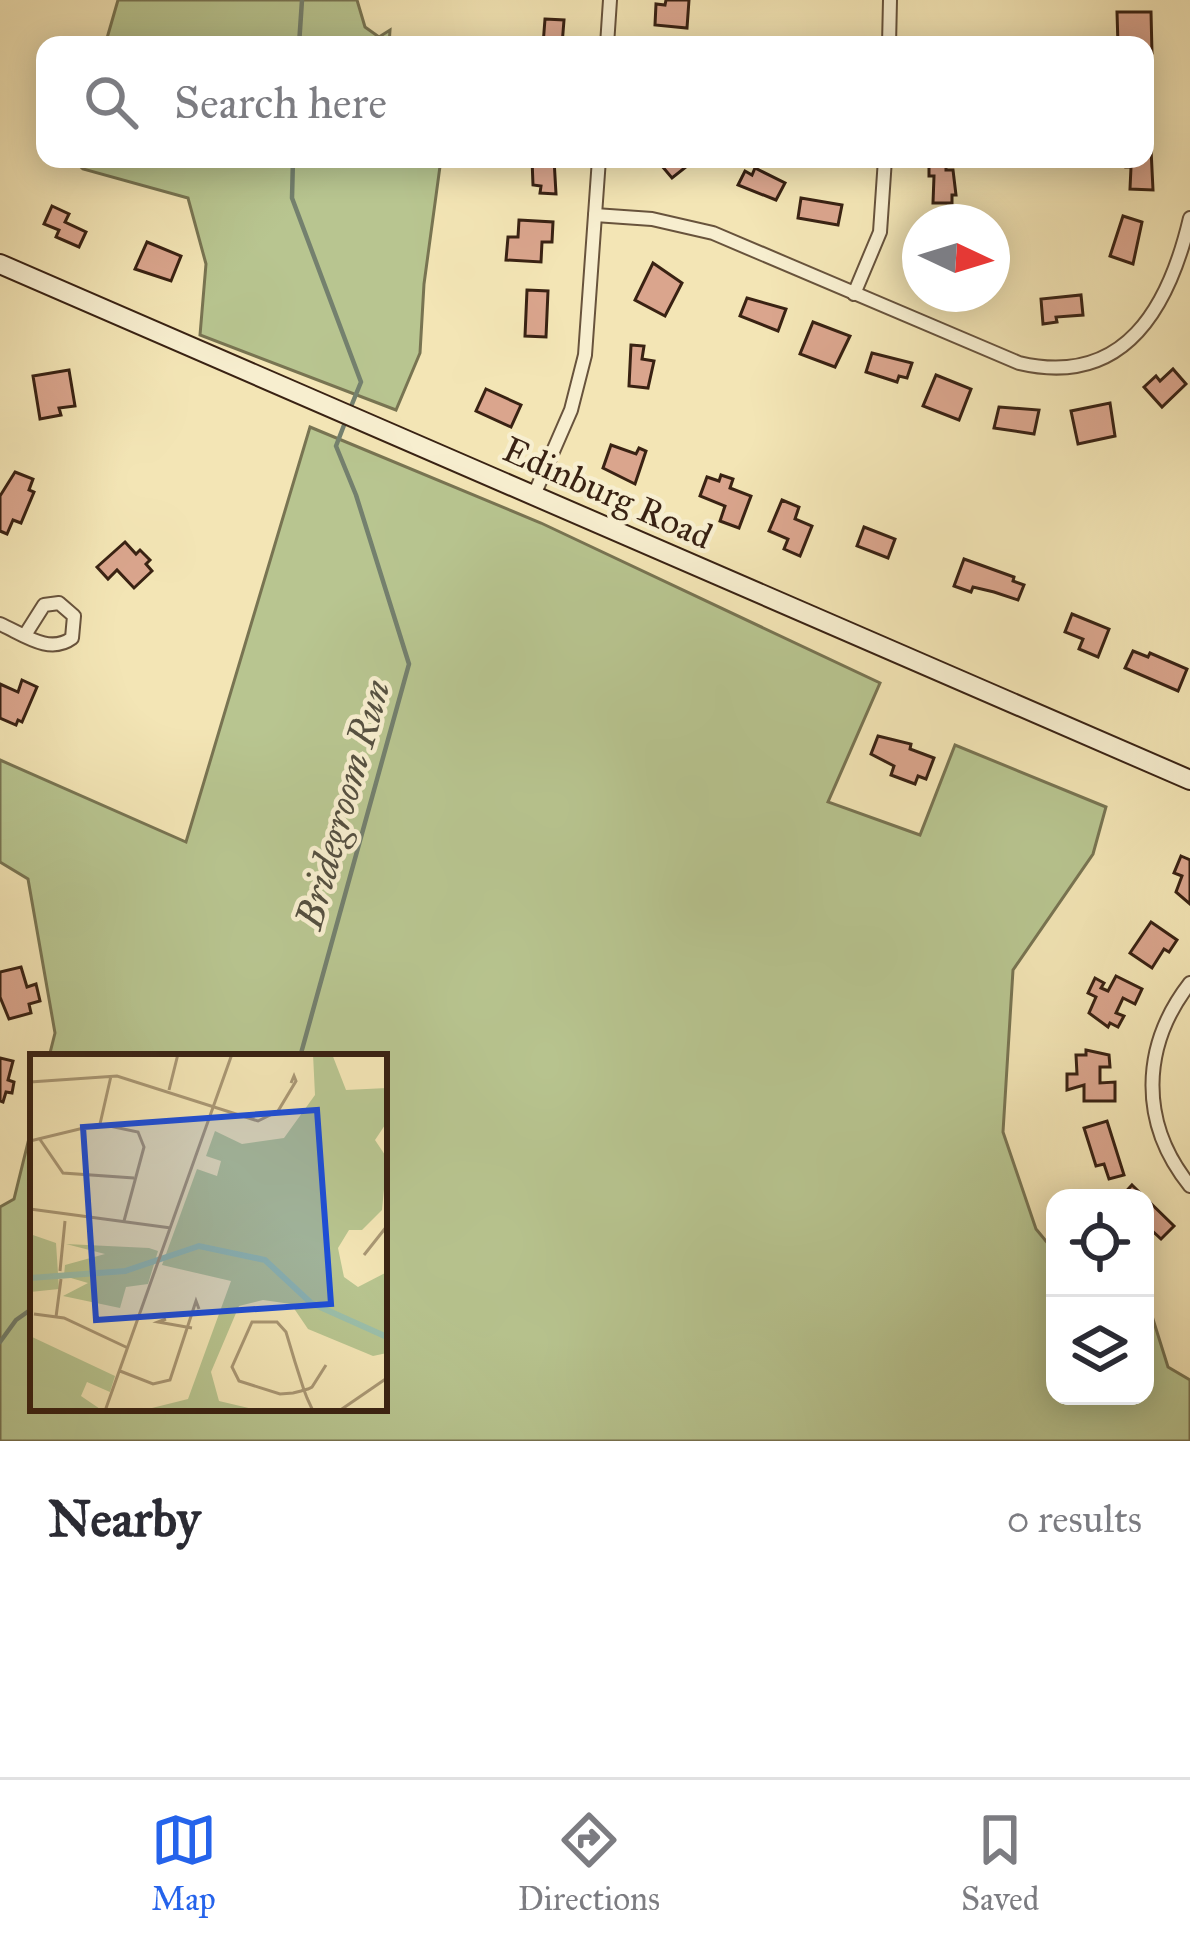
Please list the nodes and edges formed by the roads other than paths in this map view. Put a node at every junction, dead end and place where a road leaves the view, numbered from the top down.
1 (610, 0) edge
2 (890, 0) edge
3 (608, 36) edge
4 (889, 36) edge
5 (598, 168) edge
6 (884, 168) edge
7 (595, 215) junction
8 (1190, 218) edge
9 (0, 264) edge
10 (854, 294) junction
11 (534, 495) junction
12 (0, 624) edge
13 (26, 635) dead end
14 (1190, 780) edge
15 (1190, 983) edge
16 (1190, 1186) edge

1 - 3 street
2 - 4 street
5 - 7 street
6 - 10 street
7 - 10 street
7 - 11 street
8 - 10 street
9 - 11 main road, Edinburg Road
11 - 14 main road, Edinburg Road
12 - 13 street
15 - 16 street

